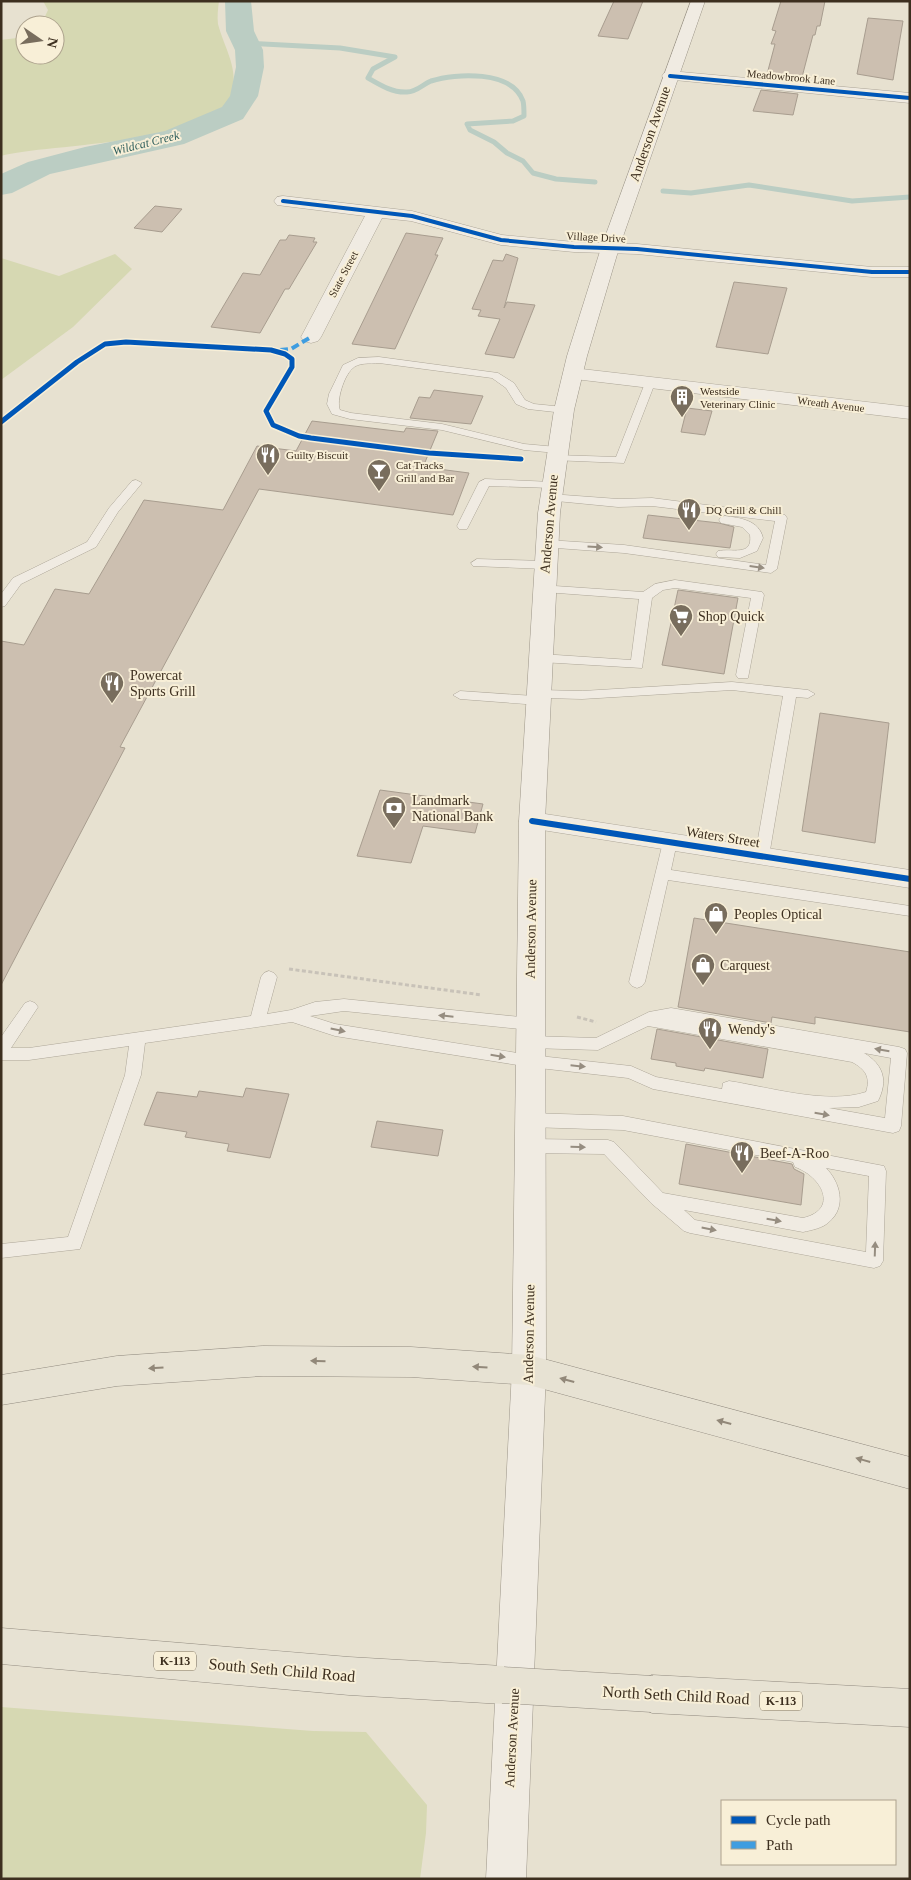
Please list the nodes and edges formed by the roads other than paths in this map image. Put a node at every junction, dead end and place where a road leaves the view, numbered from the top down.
1 (698, 1) edge
2 (670, 76) junction
3 (910, 98) edge
4 (283, 201) dead end
5 (376, 212) junction
6 (610, 248) junction
7 (910, 272) edge
8 (311, 337) dead end
9 (573, 374) junction
10 (650, 382) junction
11 (564, 410) junction
12 (910, 413) edge
13 (556, 454) junction
14 (136, 483) dead end
15 (551, 491) junction
16 (618, 503) junction
17 (463, 526) dead end
18 (624, 549) junction
19 (477, 563) dead end
20 (546, 566) junction
21 (646, 596) junction
22 (1, 603) edge
23 (541, 658) junction
24 (743, 675) dead end
25 (790, 693) junction
26 (808, 694) dead end
27 (460, 695) dead end
28 (539, 697) junction
29 (532, 821) junction
30 (670, 842) junction
31 (762, 856) junction
32 (662, 874) junction
33 (910, 879) edge
34 (910, 911) edge
35 (268, 977) dead end
36 (637, 982) dead end
37 (30, 1007) dead end
38 (292, 1016) junction
39 (646, 1020) junction
40 (256, 1021) junction
41 (138, 1038) junction
42 (530, 1042) junction
43 (1, 1050) edge
44 (1, 1054) edge
45 (631, 1072) junction
46 (649, 1128) junction
47 (530, 1133) junction
48 (657, 1198) junction
49 (1, 1251) edge
50 (529, 1370) junction
51 (1, 1390) edge
52 (910, 1473) edge
53 (1, 1646) edge
54 (503, 1685) joint
55 (910, 1708) edge
56 (506, 1879) edge

1 - 2 main road, Anderson Avenue
2 - 3 main road, Meadowbrook Lane
2 - 6 main road, Anderson Avenue
4 - 5 main road, Village Drive
5 - 6 main road, Village Drive
5 - 8 main road, State Street
6 - 7 main road, Village Drive
6 - 9 main road, Anderson Avenue
9 - 10 main road, Wreath Avenue
9 - 11 main road, Anderson Avenue
10 - 12 main road, Wreath Avenue
10 - 13 lane
11 - 13 main road, Anderson Avenue
11 - 13 lane
13 - 15 main road, Anderson Avenue
14 - 22 lane
15 - 16 lane
15 - 17 lane
15 - 20 main road, Anderson Avenue
16 - 18 lane
18 -> 16 lane
20 -> 18 lane
19 - 20 lane
20 - 21 lane
20 - 23 main road, Anderson Avenue
21 - 23 lane
21 - 24 lane
23 - 28 main road, Anderson Avenue
25 - 26 lane
25 - 28 lane
25 - 31 lane
27 - 28 lane
28 - 29 main road, Anderson Avenue
29 - 30 main road, Waters Street
29 - 42 main road, Anderson Avenue
30 - 31 main road, Waters Street
30 - 32 lane
31 - 33 main road, Waters Street
32 - 34 lane
32 - 36 lane
35 - 40 lane
37 - 43 lane
38 - 40 lane
38 -> 42 lane
42 -> 38 lane
39 - 42 lane
39 - 45 lane
45 -> 39 lane
40 - 41 lane
41 - 44 lane
41 - 49 lane
42 -> 45 lane
42 - 47 main road, Anderson Avenue
46 - 47 lane
48 -> 46 lane
48 -> 46 lane
47 -> 48 lane
47 - 50 main road, Anderson Avenue
50 -> 51 main road
52 -> 50 main road
50 - 56 main road, Anderson Avenue
53 - 54 main road, South Seth Child Road / K-113
54 - 55 main road, North Seth Child Road / K-113, bridge

